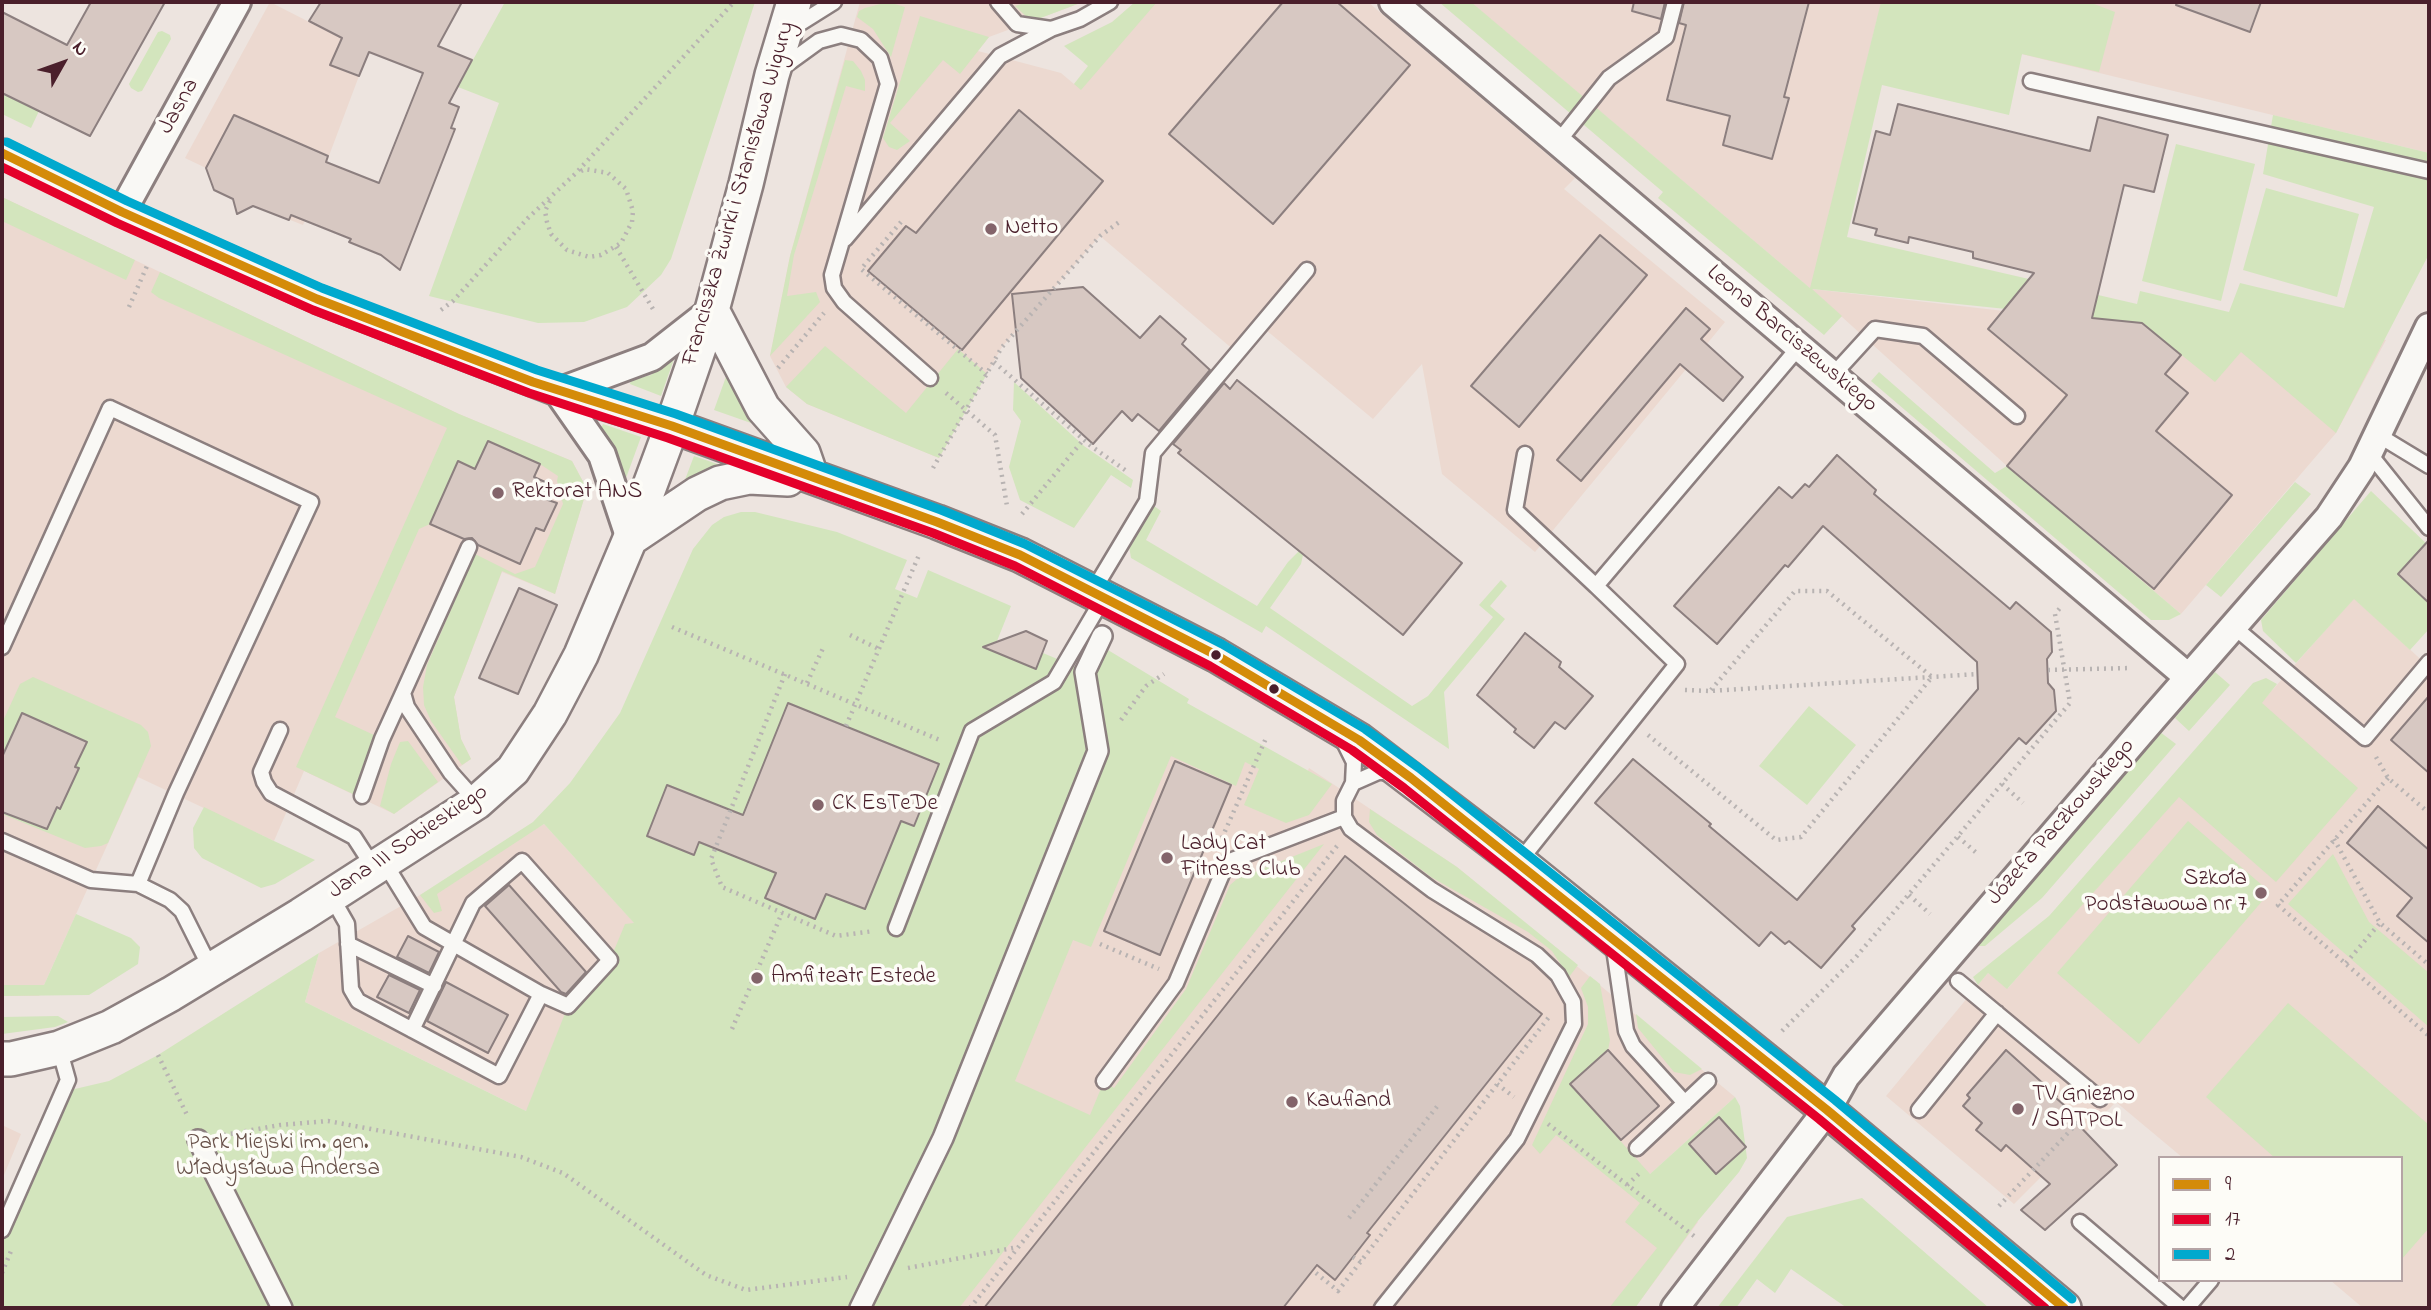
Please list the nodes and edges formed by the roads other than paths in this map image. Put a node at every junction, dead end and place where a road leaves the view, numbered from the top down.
1 (237, 2) edge
2 (794, 2) edge
3 (834, 2) edge
4 (998, 2) edge
5 (1110, 2) edge
6 (1393, 2) edge
7 (1675, 2) edge
8 (1051, 29) junction
9 (784, 34) junction
10 (772, 75) junction
11 (2031, 81) dead end
12 (1558, 142) junction
13 (2, 153) edge
14 (2429, 171) edge
15 (122, 212) junction
16 (841, 244) junction
17 (1307, 270) dead end
18 (712, 310) junction
19 (2429, 327) edge
20 (1799, 347) junction
21 (1833, 375) junction
22 (930, 378) road end
23 (558, 392) junction
24 (2017, 416) dead end
25 (672, 426) junction
26 (2374, 444) junction
27 (1525, 454) dead end
28 (2429, 466) edge
29 (811, 477) junction
30 (2429, 528) edge
31 (630, 539) junction
32 (469, 547) dead end
33 (1596, 586) junction
34 (1098, 594) junction
35 (2233, 626) junction
36 (1102, 636) dead end
37 (2, 647) edge
38 (2429, 663) edge
39 (2188, 677) junction
40 (403, 693) junction
41 (1328, 723) junction
42 (280, 730) dead end
43 (1411, 778) junction
44 (1353, 783) junction
45 (362, 796) dead end
46 (477, 802) junction
47 (1348, 823) junction
48 (2, 841) edge
49 (1519, 862) junction
50 (379, 865) junction
51 (138, 884) junction
52 (331, 896) junction
53 (895, 928) road end
54 (1612, 937) junction
55 (348, 944) junction
56 (455, 944) junction
57 (211, 969) junction
58 (1958, 981) dead end
59 (434, 986) junction
60 (541, 994) junction
61 (1997, 1013) junction
62 (412, 1030) junction
63 (59, 1048) junction
64 (2, 1059) edge
65 (1104, 1081) dead end
66 (1708, 1081) dead end
67 (2100, 1099) road end
68 (1685, 1103) junction
69 (1826, 1110) junction
70 (1919, 1110) dead end
71 (198, 1140) road end
72 (1637, 1148) dead end
73 (2081, 1222) dead end
74 (2, 1230) edge
75 (2209, 1282) edge
76 (282, 1308) edge
77 (860, 1308) edge
78 (1382, 1308) edge
79 (1675, 1308) edge
80 (2064, 1308) edge
81 (2181, 1308) edge
82 (2187, 1308) edge

1 - 15 street, Jasna
2 - 9 street, Franciszka Żwirki i Stanisława Wigury
3 - 9 lane
4 - 8 lane
5 - 8 lane
6 - 12 street, Leona Barciszewskiego
7 - 12 lane
8 - 16 lane
9 - 10 street, Franciszka Żwirki i Stanisława Wigury
10 - 16 lane
10 - 18 street, Franciszka Żwirki i Stanisława Wigury
11 - 14 lane
12 - 20 street, Leona Barciszewskiego
13 - 15 street
15 - 23 street
16 - 22 lane
17 - 34 lane
18 - 23 street
18 - 25 street, Franciszka Żwirki i Stanisława Wigury
18 - 29 street
19 - 26 street, Józefa Paczkowskiego
20 - 21 street, Leona Barciszewskiego
20 - 33 lane
21 - 24 lane
21 - 39 street, Leona Barciszewskiego
23 - 25 street
23 - 31 street
25 - 29 street
25 - 31 street, Jana III Sobieskiego
26 - 28 lane
26 - 30 lane
26 - 35 street, Józefa Paczkowskiego
27 - 33 lane
29 - 31 street
29 - 34 street
31 - 46 street, Jana III Sobieskiego
32 - 40 lane
33 - 49 lane
34 - 41 street
34 - 53 lane
35 - 38 lane
35 - 39 street, Józefa Paczkowskiego
36 - 77 street
37 - 51 lane
39 - 69 street, Józefa Paczkowskiego
40 - 45 lane
40 - 46 lane
41 - 43 street
41 - 44 lane
42 - 50 lane
43 - 44 lane
43 - 49 street
44 - 47 lane
46 - 50 street, Jana III Sobieskiego
47 - 65 lane
47 - 78 lane
48 - 51 lane
49 - 54 street
50 - 52 street, Jana III Sobieskiego
50 - 56 lane
51 - 57 lane
52 - 55 lane
52 - 57 street, Jana III Sobieskiego
54 - 68 lane
54 - 69 street
55 - 59 lane
55 - 62 lane
56 - 59 lane
56 - 60 lane
56 - 60 lane
57 - 63 street, Jana III Sobieskiego
58 - 61 lane
59 - 62 lane
60 - 62 lane
61 - 67 lane
61 - 70 lane
63 - 64 street, Jana III Sobieskiego
63 - 74 lane
66 - 68 lane
68 - 72 lane
69 - 79 street, Józefa Paczkowskiego
69 - 80 street
71 - 76 street
73 - 81 lane
75 - 82 lane

